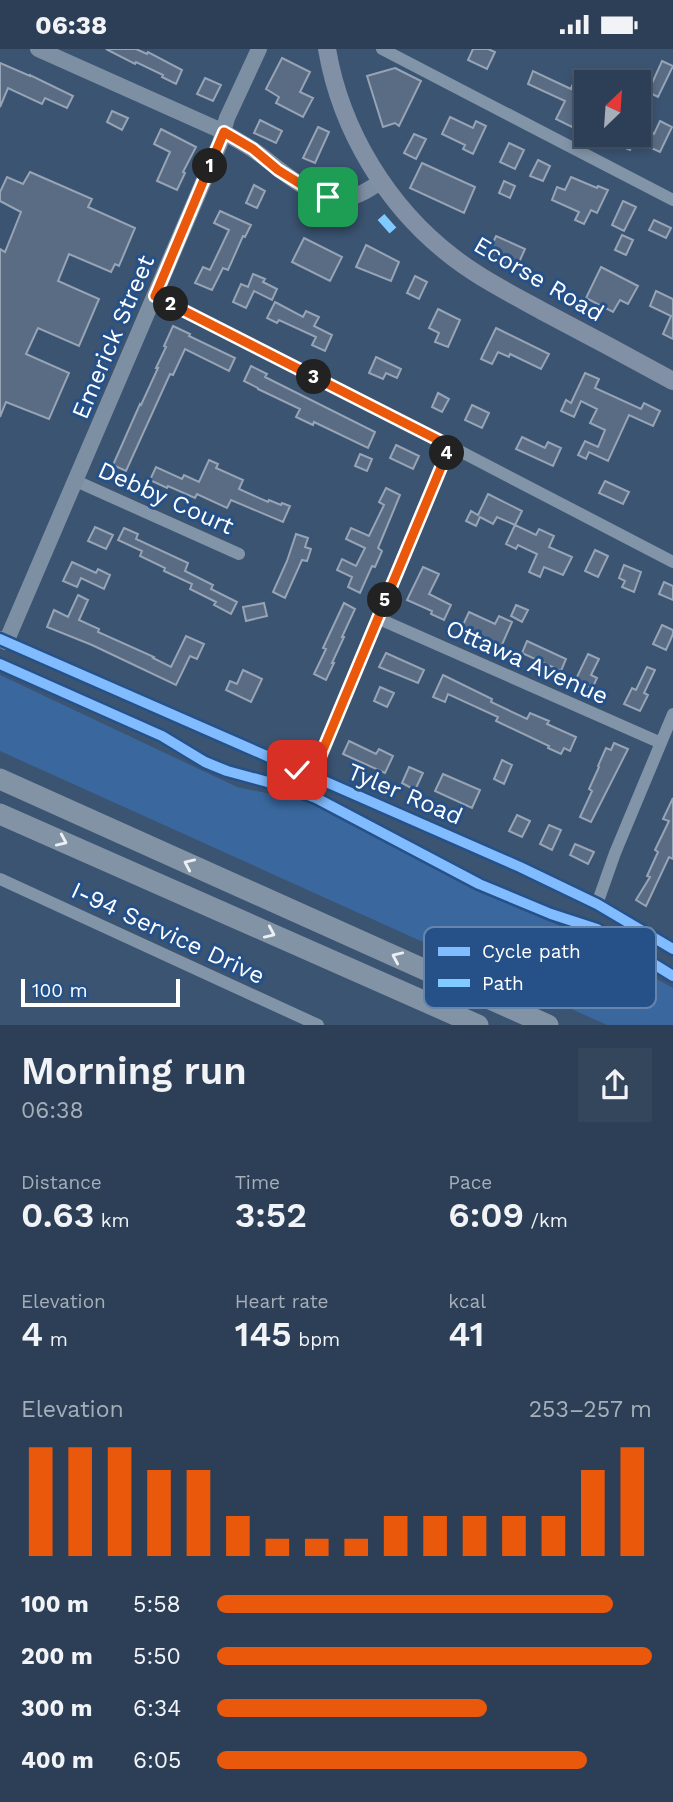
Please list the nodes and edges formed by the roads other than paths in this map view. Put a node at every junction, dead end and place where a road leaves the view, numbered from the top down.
1 (38, 49) edge
2 (259, 49) edge
3 (327, 49) edge
4 (382, 49) edge
5 (224, 132) junction
6 (382, 181) junction
7 (673, 200) edge
8 (155, 296) junction
9 (673, 381) edge
10 (450, 446) junction
11 (76, 481) junction
12 (239, 554) dead end
13 (673, 562) edge
14 (377, 618) junction
15 (3, 640) edge
16 (673, 714) edge
17 (661, 743) junction
18 (312, 776) junction
19 (0, 779) edge
20 (0, 814) edge
21 (0, 879) edge
22 (597, 904) junction
23 (636, 927) edge
24 (656, 939) edge
25 (673, 949) edge
26 (424, 969) edge
27 (424, 1001) edge
28 (439, 1008) edge
29 (510, 1008) edge
30 (318, 1025) edge
31 (478, 1025) edge
32 (548, 1025) edge

1 - 5 street
2 - 5 street, Emerick Street
3 - 6 main road, Ecorse Road
4 - 7 street
5 - 6 street
5 - 8 street, Emerick Street
6 - 9 main road, Ecorse Road
8 - 10 street
8 - 11 street, Emerick Street
10 - 13 street
10 - 14 street
11 - 12 street, Debby Court
11 - 15 street, Emerick Street
14 - 17 street, Ottawa Avenue
14 - 18 street
15 - 18 street, Tyler Road
16 - 17 street
17 - 22 street
18 - 22 street, Tyler Road
26 -> 19 highway
20 -> 27 highway
21 - 30 street, I-94 Service Drive
22 - 23 street, Tyler Road
24 - 25 street, Tyler Road
28 -> 31 highway
32 -> 29 highway

